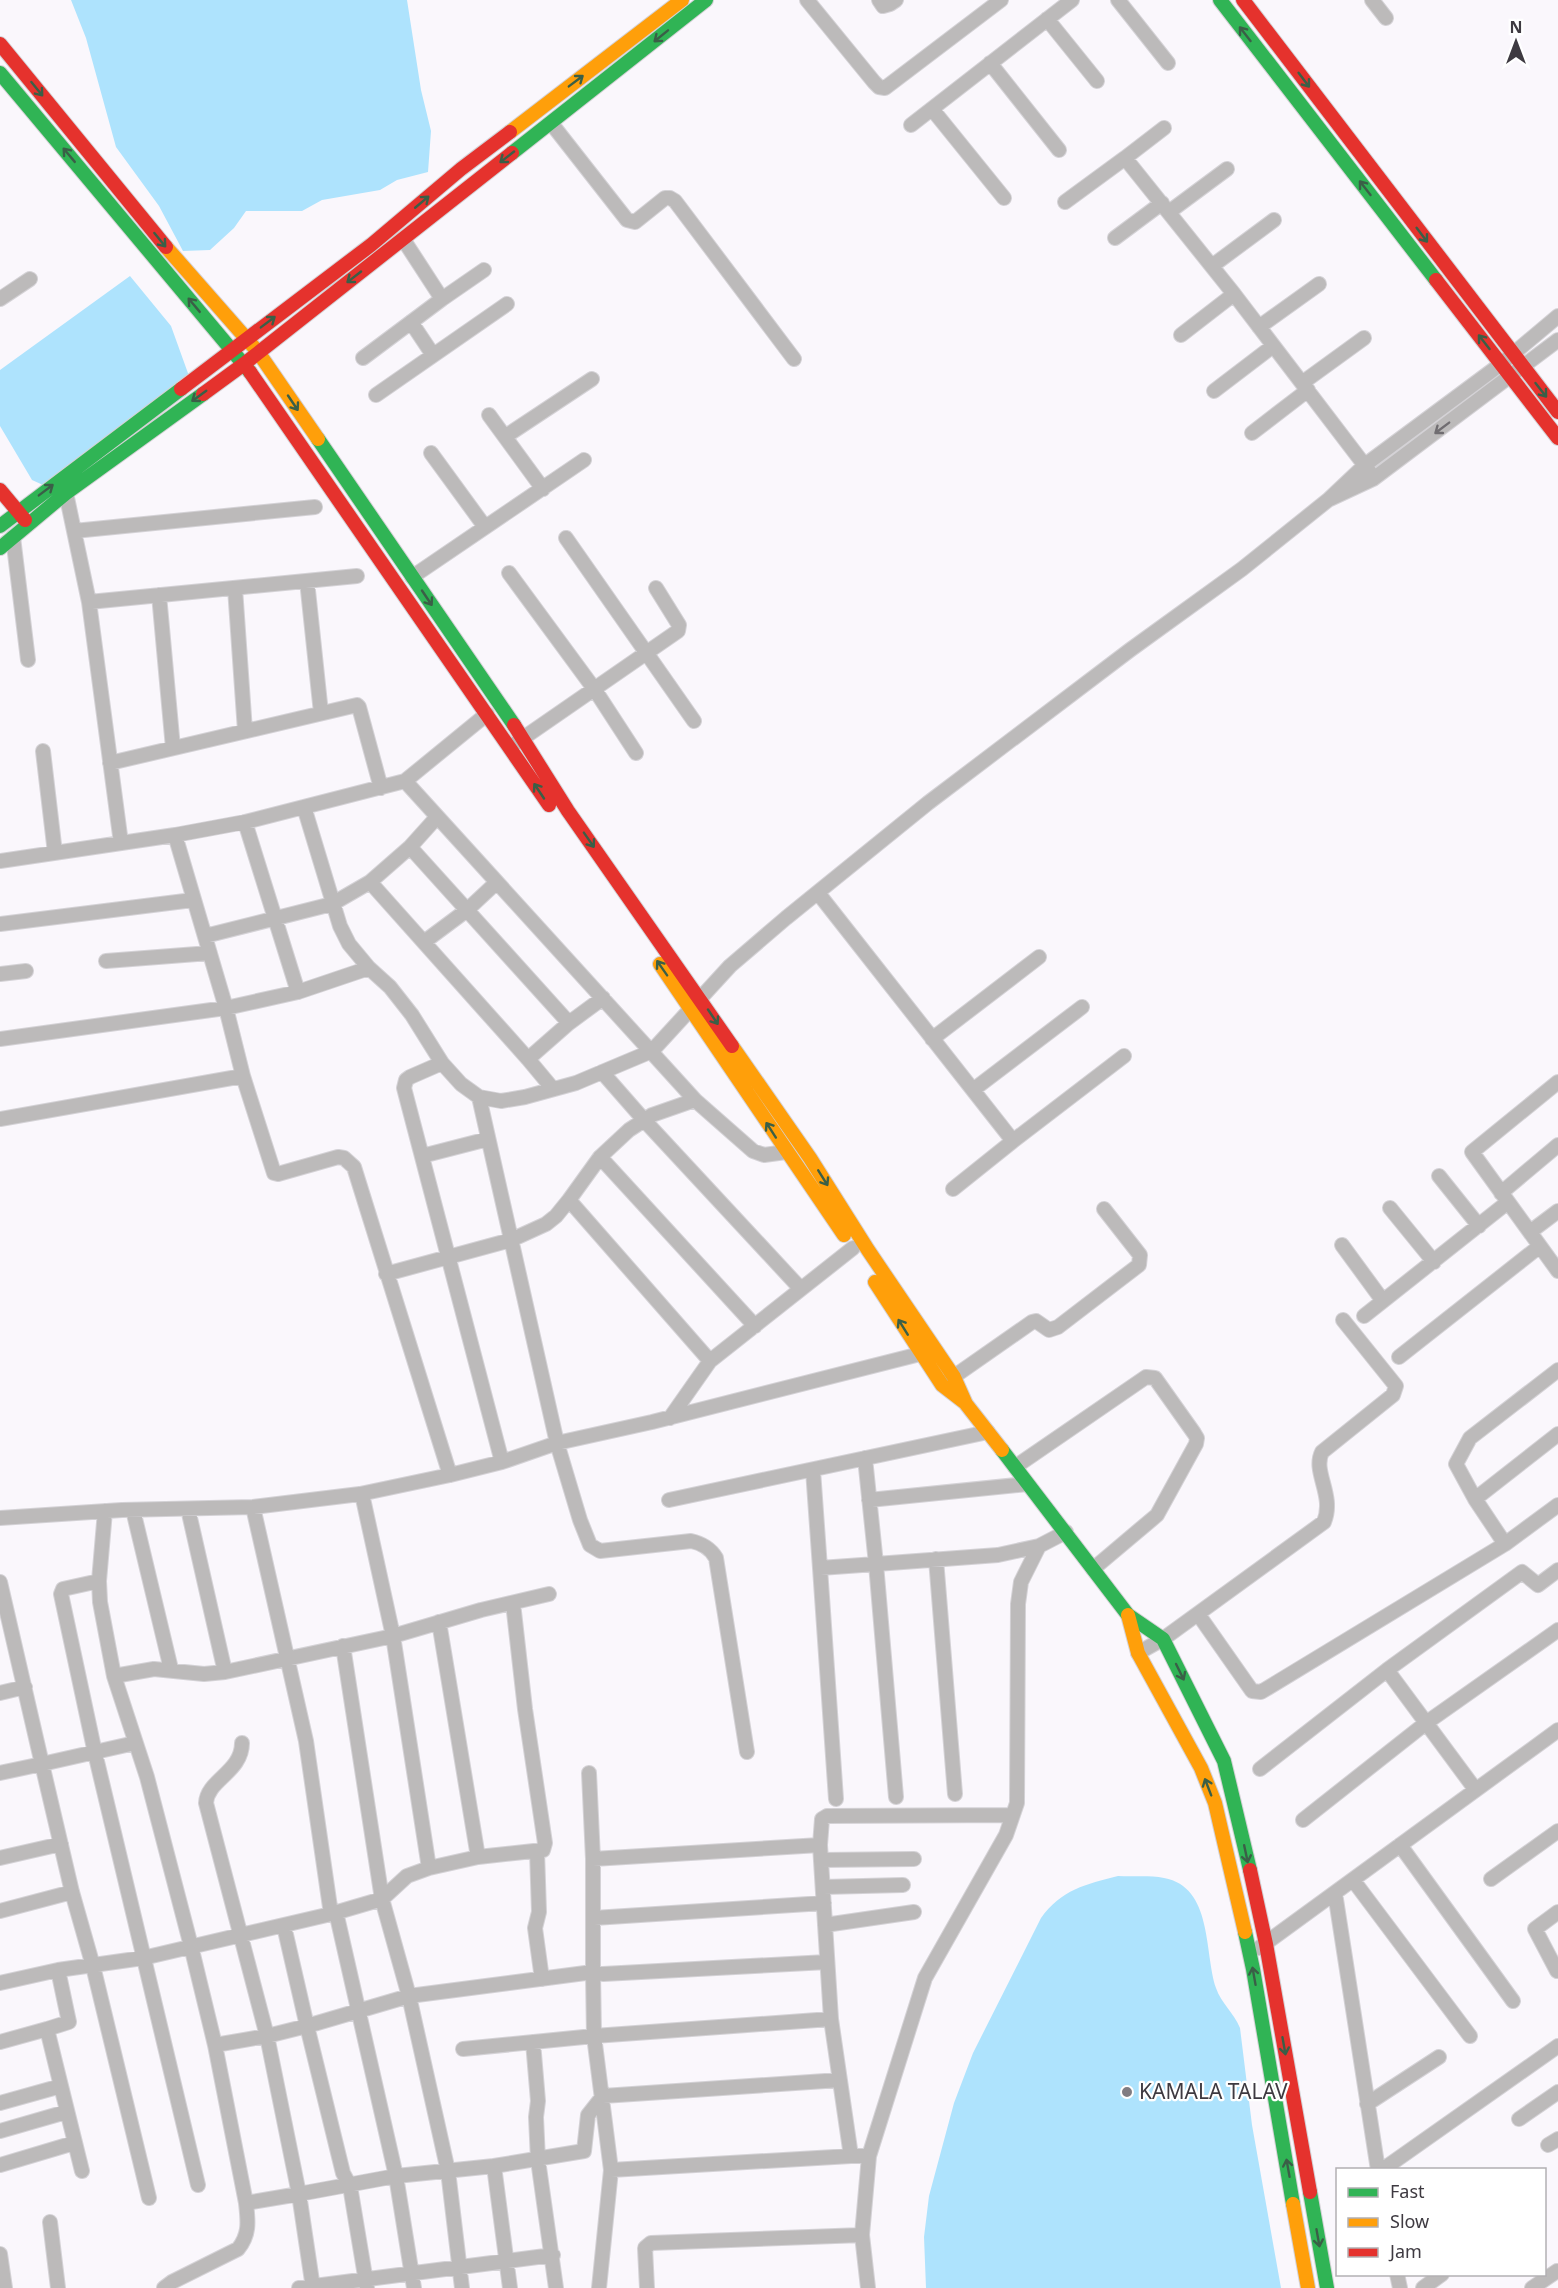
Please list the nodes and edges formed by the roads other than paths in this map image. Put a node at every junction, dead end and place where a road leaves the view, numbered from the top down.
1 (682, 0) edge
2 (706, 0) edge
3 (807, 0) edge
4 (879, 0) edge
5 (896, 0) edge
6 (1001, 0) edge
7 (1072, 0) edge
8 (1118, 0) edge
9 (1220, 0) edge
10 (1243, 0) edge
11 (1372, 0) edge
12 (1386, 18) dead end
13 (1047, 19) junction
14 (0, 44) edge
15 (990, 63) junction
16 (1167, 63) dead end
17 (0, 73) edge
18 (1097, 81) dead end
19 (932, 108) junction
20 (552, 123) junction
21 (911, 125) dead end
22 (1164, 128) dead end
23 (1059, 150) dead end
24 (1125, 158) junction
25 (1227, 169) dead end
26 (1004, 198) dead end
27 (1065, 202) dead end
28 (1165, 208) junction
29 (1274, 220) dead end
30 (1115, 238) dead end
31 (403, 239) junction
32 (1212, 266) junction
33 (484, 270) dead end
34 (30, 279) dead end
35 (1319, 284) dead end
36 (1234, 294) junction
37 (0, 299) edge
38 (442, 299) junction
39 (507, 304) dead end
40 (1558, 316) edge
41 (411, 322) junction
42 (1259, 327) junction
43 (1181, 335) dead end
44 (247, 338) junction
45 (1364, 338) dead end
46 (1558, 340) edge
47 (1274, 346) junction
48 (231, 350) junction
49 (258, 352) junction
50 (433, 355) junction
51 (1513, 355) junction
52 (363, 358) dead end
53 (794, 359) dead end
54 (244, 364) junction
55 (1501, 364) junction
56 (1523, 367) junction
57 (1510, 377) junction
58 (592, 380) dead end
59 (1305, 387) junction
60 (1214, 391) dead end
61 (376, 395) dead end
62 (1558, 412) edge
63 (489, 415) dead end
64 (1252, 433) dead end
65 (506, 436) junction
66 (1558, 438) edge
67 (431, 453) dead end
68 (584, 460) dead end
69 (1365, 465) junction
70 (1374, 479) junction
71 (543, 489) junction
72 (0, 490) edge
73 (66, 493) junction
74 (1328, 500) junction
75 (315, 507) dead end
76 (17, 512) junction
77 (28, 524) junction
78 (0, 526) edge
79 (485, 527) junction
80 (75, 531) junction
81 (13, 537) junction
82 (566, 538) dead end
83 (0, 548) edge
84 (509, 573) dead end
85 (357, 576) dead end
86 (412, 577) junction
87 (307, 581) junction
88 (235, 588) junction
89 (656, 588) dead end
90 (159, 595) junction
91 (89, 602) junction
92 (646, 654) junction
93 (28, 660) dead end
94 (594, 690) junction
95 (321, 713) junction
96 (487, 714) junction
97 (694, 721) dead end
98 (245, 731) junction
99 (522, 739) junction
100 (510, 747) junction
101 (173, 748) junction
102 (43, 751) dead end
103 (636, 753) dead end
104 (110, 762) junction
105 (405, 781) junction
106 (381, 788) junction
107 (304, 807) junction
108 (437, 817) junction
109 (244, 822) junction
110 (175, 836) junction
111 (121, 843) junction
112 (410, 847) junction
113 (55, 853) junction
114 (0, 861) edge
115 (370, 882) junction
116 (497, 882) junction
117 (818, 893) junction
118 (193, 900) junction
119 (332, 904) junction
120 (467, 910) junction
121 (274, 919) junction
122 (0, 924) edge
123 (205, 936) junction
124 (424, 942) junction
125 (210, 953) junction
126 (1039, 957) dead end
127 (106, 960) dead end
128 (369, 968) junction
129 (26, 971) dead end
130 (0, 974) edge
131 (298, 992) junction
132 (603, 998) junction
133 (695, 1003) junction
134 (1082, 1006) dead end
135 (226, 1008) junction
136 (568, 1023) junction
137 (0, 1039) edge
138 (932, 1039) junction
139 (651, 1050) junction
140 (1124, 1056) dead end
141 (528, 1059) junction
142 (442, 1063) junction
143 (602, 1072) junction
144 (243, 1076) junction
145 (1558, 1082) edge
146 (553, 1089) junction
147 (973, 1090) junction
148 (479, 1097) junction
149 (695, 1100) junction
150 (0, 1119) edge
151 (644, 1120) junction
152 (488, 1139) junction
153 (1013, 1142) junction
154 (1558, 1145) edge
155 (786, 1152) junction
156 (422, 1156) junction
157 (600, 1157) junction
158 (1439, 1176) dead end
159 (952, 1189) dead end
160 (1505, 1198) junction
161 (569, 1200) junction
162 (1390, 1208) dead end
163 (1104, 1209) dead end
164 (1558, 1210) edge
165 (1479, 1226) junction
166 (1530, 1232) junction
167 (511, 1240) junction
168 (1342, 1245) dead end
169 (1540, 1246) junction
170 (853, 1248) junction
171 (448, 1257) junction
172 (1434, 1262) junction
173 (1558, 1271) edge
174 (386, 1274) junction
175 (800, 1288) junction
176 (1383, 1301) junction
177 (1364, 1316) dead end
178 (1343, 1320) dead end
179 (755, 1326) junction
180 (934, 1347) junction
181 (920, 1354) junction
182 (1399, 1357) dead end
183 (710, 1361) junction
184 (1558, 1370) edge
185 (948, 1381) junction
186 (670, 1418) junction
187 (988, 1432) junction
188 (1558, 1434) edge
189 (557, 1443) junction
190 (865, 1458) junction
191 (502, 1462) junction
192 (1015, 1467) junction
193 (813, 1470) junction
194 (450, 1476) junction
195 (1027, 1484) junction
196 (362, 1494) junction
197 (1475, 1499) junction
198 (669, 1500) dead end
199 (869, 1500) junction
200 (1558, 1505) edge
201 (253, 1507) junction
202 (188, 1509) junction
203 (133, 1510) junction
204 (105, 1511) junction
205 (0, 1518) edge
206 (1066, 1532) junction
207 (1505, 1544) junction
208 (1039, 1546) junction
209 (936, 1559) junction
210 (876, 1564) junction
211 (820, 1568) junction
212 (1093, 1569) junction
213 (1558, 1570) edge
214 (99, 1581) junction
215 (0, 1582) edge
216 (549, 1594) dead end
217 (513, 1603) junction
218 (1198, 1614) junction
219 (1128, 1615) junction
220 (439, 1622) junction
221 (1558, 1630) edge
222 (393, 1636) junction
223 (1163, 1639) junction
224 (343, 1646) junction
225 (1138, 1653) junction
226 (288, 1657) junction
227 (171, 1670) junction
228 (1388, 1670) junction
229 (225, 1672) junction
230 (114, 1676) junction
231 (25, 1687) junction
232 (0, 1693) edge
233 (1426, 1723) junction
234 (1558, 1730) edge
235 (135, 1743) junction
236 (242, 1743) dead end
237 (747, 1752) dead end
238 (95, 1753) junction
239 (42, 1764) junction
240 (1260, 1769) dead end
241 (0, 1773) edge
242 (589, 1773) dead end
243 (1475, 1789) junction
244 (955, 1794) dead end
245 (896, 1797) dead end
246 (836, 1799) dead end
247 (1013, 1815) junction
248 (1303, 1820) dead end
249 (1558, 1830) edge
250 (61, 1844) junction
251 (820, 1845) junction
252 (1400, 1845) junction
253 (537, 1851) junction
254 (478, 1857) junction
255 (0, 1858) edge
256 (593, 1858) junction
257 (915, 1859) dead end
258 (821, 1860) junction
259 (429, 1868) junction
260 (1491, 1879) dead end
261 (1353, 1880) junction
262 (903, 1885) dead end
263 (823, 1887) junction
264 (72, 1892) junction
265 (1335, 1893) junction
266 (382, 1899) junction
267 (824, 1903) junction
268 (0, 1911) edge
269 (914, 1912) dead end
270 (1558, 1912) edge
271 (334, 1913) junction
272 (594, 1918) junction
273 (825, 1925) junction
274 (284, 1926) junction
275 (240, 1934) junction
276 (1266, 1944) junction
277 (191, 1946) junction
278 (1250, 1954) junction
279 (143, 1958) junction
280 (826, 1962) junction
281 (93, 1966) junction
282 (58, 1970) junction
283 (1557, 1971) edge
284 (593, 1972) junction
285 (542, 1979) junction
286 (0, 1983) edge
287 (409, 1996) junction
288 (1513, 2001) dead end
289 (359, 2011) junction
290 (831, 2019) junction
291 (307, 2026) junction
292 (47, 2029) junction
293 (267, 2036) junction
294 (594, 2036) junction
295 (1470, 2036) dead end
296 (0, 2042) edge
297 (533, 2042) junction
298 (215, 2045) junction
299 (1558, 2046) edge
300 (463, 2049) dead end
301 (1439, 2057) dead end
302 (840, 2080) junction
303 (61, 2086) junction
304 (1558, 2092) edge
305 (603, 2096) junction
306 (0, 2103) edge
307 (1367, 2104) junction
308 (66, 2112) junction
309 (1519, 2119) dead end
310 (0, 2131) edge
311 (74, 2143) junction
312 (851, 2156) junction
313 (869, 2156) junction
314 (538, 2160) junction
315 (0, 2165) edge
316 (495, 2166) junction
317 (1378, 2168) edge
318 (1384, 2168) edge
319 (611, 2170) junction
320 (82, 2171) dead end
321 (448, 2171) junction
322 (396, 2176) junction
323 (198, 2185) dead end
324 (350, 2186) junction
325 (299, 2194) junction
326 (149, 2198) dead end
327 (246, 2203) junction
328 (50, 2222) dead end
329 (862, 2235) junction
330 (0, 2254) edge
331 (553, 2254) junction
332 (507, 2260) junction
333 (459, 2266) junction
334 (1557, 2271) edge
335 (412, 2273) junction
336 (1439, 2276) edge
337 (366, 2283) edge
338 (5, 2288) edge
339 (58, 2288) edge
340 (164, 2288) edge
341 (308, 2288) edge
342 (414, 2288) edge
343 (462, 2288) edge
344 (510, 2288) edge
345 (556, 2288) edge
346 (598, 2288) edge
347 (647, 2288) edge
348 (868, 2288) edge
349 (1308, 2288) edge
350 (1327, 2288) edge
351 (1423, 2288) edge
352 (1532, 2288) edge

44 -> 1 street
2 -> 20 street
3 - 6 street
4 - 5 street
7 - 13 street
8 - 16 street
55 -> 9 street
10 -> 51 street
11 - 12 street
13 - 15 street
13 - 18 street
14 -> 44 street
15 - 19 street
15 - 23 street
48 -> 17 street
19 - 21 street
19 - 26 street
20 -> 31 street
20 - 53 street
22 - 24 street
24 - 27 street
24 - 28 street
25 - 28 street
28 - 30 street
28 - 32 street
29 - 32 street
31 - 38 street
31 -> 49 street
32 - 36 street
33 - 38 street
34 - 37 street
35 - 42 street
36 - 42 street
36 - 43 street
38 - 41 street
39 - 50 street
40 - 51 street
41 - 50 street
41 - 52 street
42 - 47 street
44 - 48 street
44 - 49 street
45 - 59 street
46 - 56 street
47 - 59 street
47 - 60 street
48 - 54 street
76 -> 48 street
49 - 54 street
49 -> 86 street
50 - 61 street
51 - 55 street
51 - 56 street
54 -> 73 street
54 - 96 street
55 - 57 street
55 - 69 street
56 - 57 street
56 -> 62 street
57 - 66 street
57 -> 70 street
58 - 65 street
59 - 64 street
59 - 69 street
63 - 65 street
65 - 71 street
67 - 79 street
68 - 71 street
69 - 70 street
69 - 74 street
70 - 74 street
71 - 79 street
72 - 76 street
73 - 77 street
73 - 80 street
74 - 117 street
75 - 80 street
76 - 77 street
76 - 78 street
77 - 81 street
79 - 86 street
80 - 91 street
81 - 83 street
81 - 93 street
82 - 92 street
84 - 94 street
85 - 87 street
86 -> 99 street
87 - 88 street
87 - 95 street
88 - 90 street
88 - 98 street
89 - 92 street
90 - 91 street
90 - 101 street
91 - 104 street
92 - 94 street
92 - 97 street
94 - 99 street
94 - 103 street
95 - 98 street
95 - 106 street
96 - 100 street
96 - 105 street
98 - 101 street
99 - 100 street
99 -> 133 street
133 -> 100 street
101 - 104 street
102 - 113 street
104 - 111 street
105 - 106 street
105 - 108 street
106 - 107 street
107 - 109 street
107 - 119 street
108 - 112 street
108 - 116 street
109 - 110 street
109 - 121 street
110 - 111 street
110 - 118 street
111 - 113 street
112 - 115 street
112 - 120 street
113 - 114 street
115 - 119 street
115 - 124 street
116 - 120 street
116 - 132 street
117 - 133 street
117 - 138 street
118 - 122 street
118 - 123 street
119 - 121 street
119 - 128 street
120 - 124 street
120 - 136 street
121 - 123 street
121 - 131 street
123 - 125 street
124 - 141 street
125 - 127 street
125 - 135 street
126 - 138 street
128 - 131 street
128 - 142 street
129 - 130 street
131 - 135 street
132 - 136 street
132 - 139 street
133 - 139 street
155 -> 133 street
133 -> 180 street
134 - 147 street
135 - 137 street
135 - 144 street
136 - 141 street
138 - 147 street
139 - 143 street
139 - 149 street
140 - 153 street
141 - 146 street
142 - 148 street
142 - 156 street
143 - 146 street
143 - 151 street
144 - 150 street
144 - 174 street
145 - 160 street
146 - 148 street
147 - 153 street
148 - 152 street
149 - 151 street
149 - 155 street
151 - 157 street
151 - 175 street
152 - 156 street
152 - 167 street
153 - 159 street
154 - 160 street
155 - 170 street
156 - 171 street
157 - 161 street
157 - 179 street
158 - 165 street
160 - 165 street
160 - 166 street
161 - 167 street
161 - 183 street
162 - 172 street
163 - 185 street
164 - 166 street
165 - 172 street
166 - 169 street
167 - 171 street
167 - 189 street
168 - 176 street
169 - 173 street
169 - 182 street
170 - 175 street
181 -> 170 street
171 - 174 street
171 - 191 street
172 - 176 street
174 - 194 street
175 - 179 street
176 - 177 street
178 - 218 street
179 - 183 street
180 - 181 street
180 - 185 street
181 - 185 street
181 - 186 street
183 - 186 street
184 - 197 street
185 - 187 street
186 - 189 street
187 - 190 street
187 - 192 street
188 - 197 street
189 - 191 street
189 - 237 street
190 - 193 street
190 - 199 street
191 - 194 street
192 - 195 street
192 - 212 street
193 - 198 street
193 - 211 street
194 - 196 street
195 - 199 street
195 - 206 street
196 - 201 street
196 - 222 street
197 - 207 street
199 - 210 street
200 - 207 street
201 - 202 street
201 - 226 street
202 - 203 street
202 - 229 street
203 - 204 street
203 - 227 street
204 - 205 street
204 - 214 street
206 - 208 street
206 - 212 street
207 - 218 street
208 - 209 street
208 - 247 street
209 - 210 street
209 - 244 street
210 - 211 street
210 - 245 street
211 - 246 street
212 - 219 street
213 - 228 street
214 - 230 street
214 - 238 street
215 - 231 street
216 - 217 street
217 - 220 street
217 - 253 street
218 - 223 street
219 - 223 street
219 - 225 street
220 - 222 street
220 - 254 street
221 - 233 street
222 - 224 street
222 - 259 street
223 - 225 street
223 -> 276 street
224 - 226 street
224 - 266 street
278 -> 225 street
226 - 229 street
226 - 271 street
227 - 229 street
227 - 230 street
228 - 233 street
228 - 240 street
230 - 235 street
231 - 232 street
231 - 239 street
233 - 243 street
233 - 248 street
234 - 243 street
235 - 238 street
235 - 277 street
236 - 275 street
238 - 239 street
238 - 279 street
239 - 241 street
239 - 250 street
242 - 256 street
243 - 252 street
247 - 251 street
247 - 313 street
249 - 260 street
250 - 255 street
250 - 264 street
251 - 256 street
251 - 258 street
252 - 261 street
252 - 288 street
253 - 254 street
253 - 285 street
254 - 259 street
256 - 272 street
257 - 258 street
258 - 263 street
259 - 266 street
261 - 265 street
261 - 295 street
262 - 263 street
263 - 267 street
264 - 268 street
264 - 281 street
265 - 276 street
265 - 307 street
266 - 271 street
266 - 287 street
267 - 272 street
267 - 273 street
269 - 273 street
270 - 283 street
271 - 274 street
271 - 289 street
272 - 284 street
273 - 280 street
274 - 275 street
274 - 291 street
275 - 277 street
275 - 293 street
276 - 278 street
276 -> 350 street
277 - 279 street
277 - 298 street
349 -> 278 street
279 - 281 street
279 - 323 street
280 - 284 street
280 - 290 street
281 - 282 street
281 - 326 street
282 - 286 street
282 - 292 street
284 - 285 street
284 - 294 street
285 - 287 street
287 - 289 street
287 - 321 street
289 - 291 street
289 - 322 street
290 - 294 street
290 - 302 street
291 - 293 street
291 - 324 street
292 - 296 street
292 - 303 street
293 - 298 street
293 - 325 street
294 - 297 street
294 - 305 street
297 - 300 street
297 - 314 street
298 - 327 street
299 - 318 street
301 - 307 street
302 - 305 street
302 - 312 street
303 - 306 street
303 - 308 street
304 - 309 street
305 - 314 street
305 - 319 street
307 - 317 street
308 - 310 street
308 - 311 street
311 - 315 street
311 - 320 street
312 - 313 street
312 - 319 street
313 - 329 street
314 - 316 street
314 - 331 street
316 - 321 street
316 - 332 street
319 - 346 street
321 - 322 street
321 - 333 street
322 - 324 street
322 - 335 street
324 - 325 street
324 - 337 street
325 - 327 street
325 - 341 street
327 - 340 street
328 - 339 street
329 - 347 street
329 - 348 street
330 - 338 street
331 - 332 street
331 - 345 street
332 - 333 street
332 - 344 street
333 - 335 street
333 - 343 street
334 - 352 street
335 - 337 street
335 - 342 street
336 - 351 street
337 - 341 street

